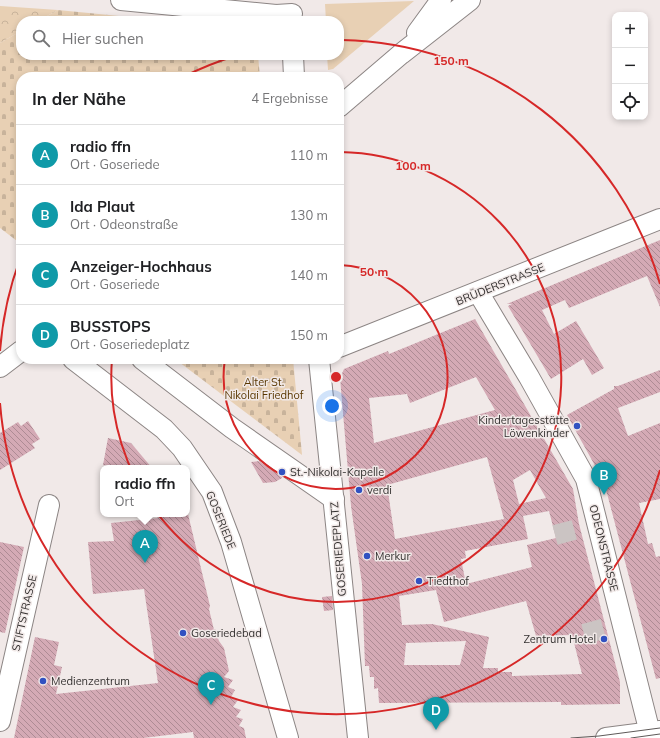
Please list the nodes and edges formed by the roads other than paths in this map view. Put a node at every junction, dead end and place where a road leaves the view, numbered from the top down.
1 (121, 0) edge
2 (441, 0) edge
3 (470, 0) edge
4 (147, 1) edge
5 (292, 12) edge
6 (401, 54) junction
7 (293, 60) edge
8 (294, 72) edge
9 (344, 103) edge
10 (660, 219) edge
11 (478, 292) junction
12 (344, 346) edge
13 (16, 355) edge
14 (80, 364) edge
15 (149, 364) edge
16 (320, 364) edge
17 (0, 367) edge
18 (334, 499) junction
19 (49, 505) dead end
20 (0, 721) edge
21 (655, 732) edge
22 (289, 736) edge
23 (358, 738) edge
24 (606, 738) edge

1 - 4 street
2 - 6 street
3 - 6 street
4 - 5 street
6 - 9 street
7 - 8 street
10 - 11 street, BRÜDERSTRASSE
11 - 12 street, BRÜDERSTRASSE
11 - 21 street, ODEONSTRASSE
13 - 17 street
14 - 22 street, GOSERIEDE
15 - 18 street
16 - 18 street, GOSERIEDEPLATZ
18 - 23 street, GOSERIEDEPLATZ
19 - 20 street, STIFTSTRASSE
21 - 24 street

